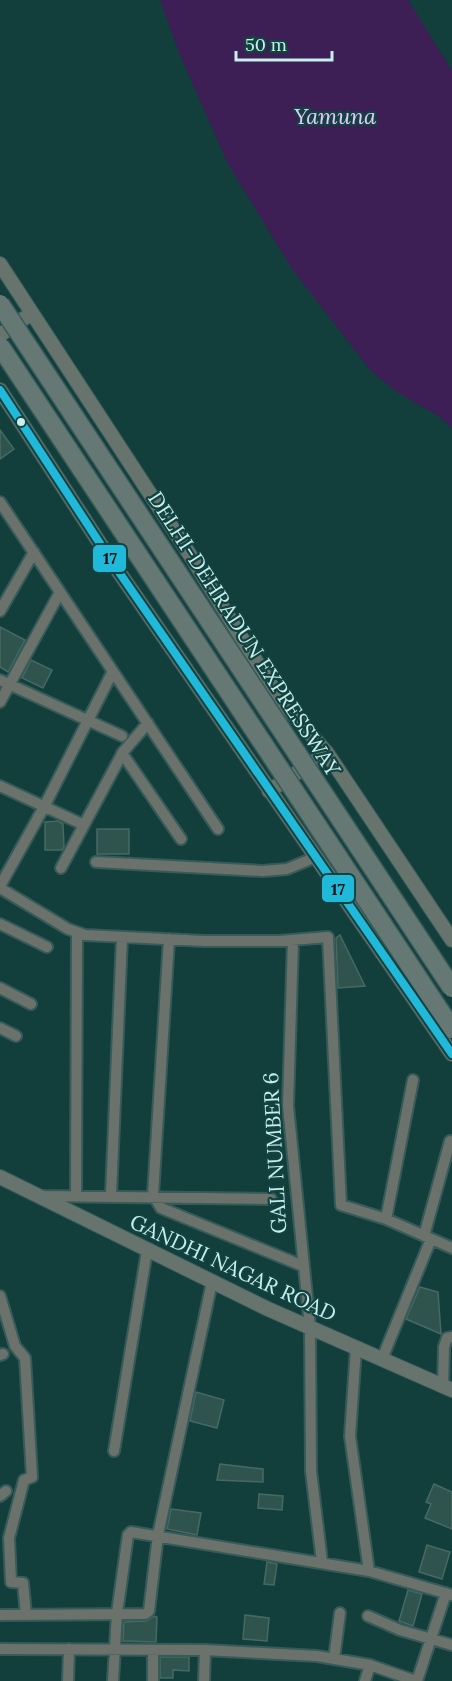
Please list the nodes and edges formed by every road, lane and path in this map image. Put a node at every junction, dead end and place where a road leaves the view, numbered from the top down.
1 (0, 264) edge
2 (0, 304) edge
3 (33, 313) junction
4 (0, 335) edge
5 (0, 346) edge
6 (0, 390) edge
7 (1, 509) edge
8 (34, 552) junction
9 (59, 594) junction
10 (0, 611) edge
11 (112, 673) junction
12 (5, 682) edge
13 (0, 702) edge
14 (89, 721) junction
15 (148, 723) junction
16 (122, 735) dead end
17 (122, 753) junction
18 (327, 753) junction
19 (0, 786) edge
20 (269, 791) junction
21 (44, 807) junction
22 (84, 825) junction
23 (218, 830) dead end
24 (181, 839) dead end
25 (316, 857) junction
26 (96, 862) dead end
27 (61, 868) dead end
28 (0, 887) edge
29 (0, 924) edge
30 (77, 933) junction
31 (122, 937) junction
32 (169, 939) junction
33 (293, 940) junction
34 (452, 940) edge
35 (47, 947) dead end
36 (0, 988) edge
37 (452, 988) edge
38 (31, 1004) dead end
39 (0, 1028) edge
40 (452, 1029) edge
41 (16, 1036) dead end
42 (452, 1054) edge
43 (413, 1080) dead end
44 (450, 1141) dead end
45 (0, 1177) edge
46 (76, 1195) junction
47 (111, 1195) junction
48 (37, 1196) junction
49 (153, 1196) junction
50 (271, 1199) dead end
51 (386, 1219) junction
52 (428, 1238) junction
53 (452, 1248) edge
54 (147, 1251) junction
55 (303, 1266) junction
56 (212, 1282) junction
57 (0, 1296) edge
58 (309, 1327) junction
59 (452, 1337) edge
60 (356, 1348) junction
61 (382, 1359) junction
62 (447, 1388) edge
63 (114, 1451) dead end
64 (158, 1535) junction
65 (322, 1563) junction
66 (369, 1571) junction
67 (449, 1594) edge
68 (117, 1613) junction
69 (340, 1613) dead end
70 (26, 1615) junction
71 (0, 1616) edge
72 (368, 1616) dead end
73 (431, 1638) junction
74 (452, 1645) edge
75 (69, 1648) junction
76 (0, 1649) edge
77 (114, 1649) junction
78 (153, 1650) junction
79 (205, 1650) junction
80 (334, 1659) junction
81 (370, 1665) junction
82 (68, 1681) edge
83 (113, 1681) edge
84 (153, 1681) edge
85 (204, 1681) edge
86 (365, 1681) edge
87 (416, 1681) edge

1 - 3 street
2 - 37 highway, DELHI-DEHRADUN EXPRESSWAY, bridge
3 - 4 street
3 - 18 street
5 - 40 highway, DELHI-DEHRADUN EXPRESSWAY, bridge
6 - 20 street
7 - 8 street
8 - 9 street
8 - 10 street
9 - 11 street
9 - 12 street
11 - 14 street
11 - 15 street
12 - 13 street
12 - 14 street
14 - 16 street
14 - 21 street
15 - 17 street
15 - 23 street
17 - 22 street
17 - 24 street
18 - 20 street
18 - 34 street
19 - 21 street
20 - 25 street
21 - 22 street
21 - 28 street
22 - 27 street
25 - 26 street
25 - 42 street
28 - 30 street
29 - 35 street
30 - 31 street
30 - 46 street
31 - 32 street
31 - 47 street
32 - 33 street
32 - 49 street
33 - 51 street
33 - 55 street, GALI NUMBER 6
36 - 38 street
39 - 41 street
43 - 51 street
44 - 52 street
45 - 48 street, GANDHI NAGAR ROAD
46 - 47 street
46 - 48 street
47 - 49 street
48 - 54 street, GANDHI NAGAR ROAD
49 - 50 street
49 - 55 street
51 - 52 street
52 - 53 street
52 - 61 street
54 - 56 street, GANDHI NAGAR ROAD
54 - 63 street
55 - 58 street, GALI NUMBER 6
56 - 58 street, GANDHI NAGAR ROAD
56 - 64 street
57 - 70 street
58 - 60 street, GANDHI NAGAR ROAD
58 - 65 street, GALI NUMBER 6
59 - 62 street
60 - 61 street, GANDHI NAGAR ROAD
60 - 66 street
61 - 62 street, GANDHI NAGAR ROAD
64 - 65 street
64 - 68 street
64 - 68 street
65 - 66 street
66 - 67 street
67 - 73 street
68 - 70 street
68 - 77 street
69 - 80 street
70 - 71 street
72 - 73 street
73 - 74 street
73 - 87 street
75 - 76 street
75 - 77 street
75 - 82 street
77 - 78 street
77 - 83 street
78 - 79 street
78 - 84 street
79 - 80 street
79 - 85 street
80 - 81 street
81 - 86 street
81 - 87 street

